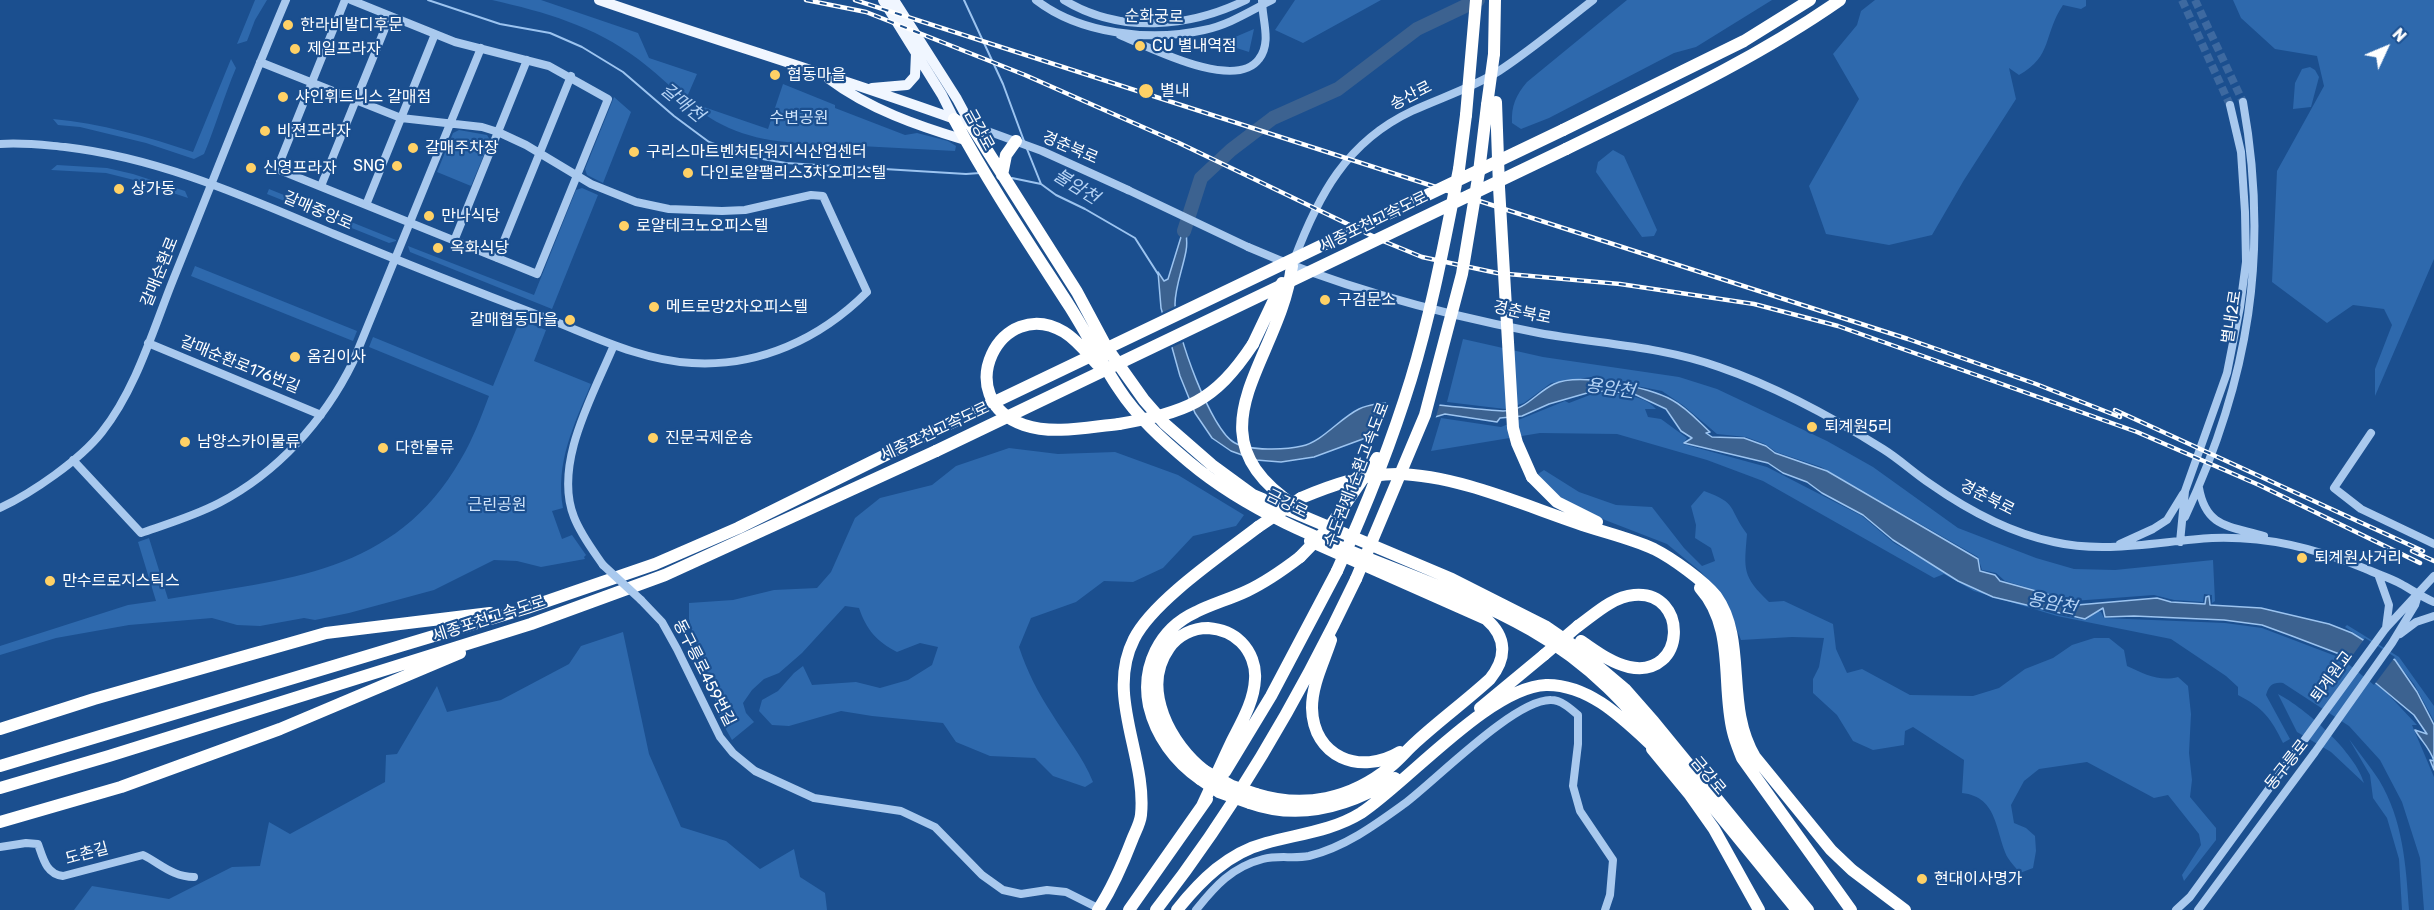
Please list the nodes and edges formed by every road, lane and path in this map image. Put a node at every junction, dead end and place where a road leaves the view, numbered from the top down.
1 (286, 0) edge
2 (345, 0) edge
3 (351, 0) edge
4 (599, 0) edge
5 (884, 0) edge
6 (894, 0) edge
7 (1036, 0) edge
8 (1064, 0) edge
9 (1246, 0) edge
10 (1272, 0) edge
11 (1476, 0) edge
12 (1495, 0) edge
13 (1593, 0) edge
14 (1810, 0) edge
15 (1840, 0) edge
16 (1262, 3) edge
17 (390, 16) junction
18 (1108, 30) junction
19 (435, 33) junction
20 (481, 48) junction
21 (916, 52) junction
22 (527, 60) junction
23 (260, 62) junction
24 (824, 75) junction
25 (571, 76) junction
26 (311, 82) junction
27 (866, 88) junction
28 (356, 101) junction
29 (2243, 102) tunnel mouth
30 (1491, 104) junction
31 (2230, 105) tunnel mouth
32 (401, 118) junction
33 (954, 119) junction
34 (450, 124) junction
35 (971, 125) junction
36 (498, 132) junction
37 (965, 140) junction
38 (1016, 141) junction
39 (0, 144) edge
40 (539, 153) junction
41 (1002, 175) junction
42 (577, 177) junction
43 (212, 183) junction
44 (321, 186) junction
45 (366, 205) junction
46 (410, 222) junction
47 (454, 241) junction
48 (497, 258) junction
49 (395, 259) junction
50 (1292, 266) junction
51 (148, 343) junction
52 (614, 345) junction
53 (1120, 391) junction
54 (321, 415) junction
55 (2370, 433) dead end
56 (1389, 439) junction
57 (73, 460) junction
58 (2199, 488) junction
59 (2185, 491) junction
60 (0, 508) edge
61 (1277, 519) junction
62 (1322, 523) junction
63 (2182, 526) junction
64 (2279, 541) junction
65 (2180, 542) junction
66 (2434, 544) edge
67 (2116, 546) junction
68 (1655, 549) junction
69 (1681, 567) junction
70 (2378, 574) junction
71 (2434, 576) edge
72 (1452, 579) junction
73 (2418, 595) junction
74 (2434, 602) edge
75 (527, 608) junction
76 (2408, 609) junction
77 (1341, 610) junction
78 (2434, 616) edge
79 (531, 624) junction
80 (2386, 628) junction
81 (2397, 636) junction
82 (0, 729) edge
83 (1641, 737) junction
84 (1448, 741) junction
85 (1416, 742) junction
86 (2303, 743) joint
87 (1419, 764) junction
88 (0, 766) edge
89 (1203, 775) junction
90 (0, 788) edge
91 (1253, 799) junction
92 (1707, 800) junction
93 (1202, 806) junction
94 (0, 822) edge
95 (0, 847) edge
96 (194, 877) dead end
97 (1777, 878) junction
98 (1096, 908) edge
99 (1129, 910) edge
100 (1156, 910) edge
101 (1177, 910) edge
102 (1196, 910) edge
103 (1605, 910) edge
104 (1759, 910) edge
105 (1791, 910) edge
106 (1797, 910) edge
107 (1808, 910) edge
108 (1819, 910) edge
109 (1851, 910) edge
110 (1905, 910) edge
111 (2176, 910) edge
112 (2198, 910) edge

1 - 23 street, 갈매순환로
2 - 26 street
3 - 17 street
4 - 24 main road, 경춘북로
5 - 21 main road, 금강로
6 - 35 main road, 금강로
7 - 18 street, 순화궁로
8 - 9 street, 순화궁로
10 - 16 street, 순화궁로
11 - 56 highway, 수도권제1순환고속도로, bridge
12 - 30 highway, bridge
13 - 50 street, 송산로
14 - 75 highway, 세종포천고속도로, bridge
15 - 79 highway, 세종포천고속도로, bridge
16 - 18 street, 순화궁로
16 - 18 street
17 - 19 street
17 - 28 street
19 - 20 street
19 - 32 street
20 - 22 street
20 - 34 street
21 - 27 main road
21 - 33 main road, 금강로
22 - 25 street
22 - 36 street
23 - 26 street
23 - 43 street, 갈매순환로
24 - 27 main road, 경춘북로
24 - 37 main road
25 - 40 street
25 - 42 street
26 - 28 street
26 - 44 street
27 - 33 main road, 경춘북로
28 - 32 street
28 - 44 street
29 - 58 street, 별내2로
30 - 68 highway, bridge
30 - 77 highway, bridge
31 - 59 street, 별내2로
32 - 34 street
32 - 45 street
33 - 35 main road, 경춘북로
33 - 37 highway, 금강로
34 - 36 street
34 - 46 street
35 - 38 street, 경춘북로
35 - 41 highway, 금강로
36 - 40 street
36 - 47 street
37 - 53 highway, 금강로
38 - 41 highway
38 - 50 street, 경춘북로, bridge
39 - 43 street, 갈매중앙로
40 - 42 street
40 - 48 street
41 - 62 highway, 금강로
42 - 48 street
42 - 52 street, 갈매중앙로
43 - 49 street, 갈매중앙로
43 - 51 street, 갈매순환로
44 - 45 street
45 - 46 street
46 - 47 street
46 - 49 street
47 - 48 street
49 - 52 street, 갈매중앙로
49 - 54 street
50 - 53 highway, bridge
50 - 62 highway
50 - 67 street, 경춘북로
51 - 54 street, 갈매순환로176번길
51 - 57 street, 갈매순환로
52 - 98 street, 동구릉로459번길, bridge
53 - 61 highway, 금강로
54 - 57 street
55 - 66 street
56 - 89 highway, bridge
56 - 93 highway, 수도권제1순환고속도로, bridge
57 - 60 street, 갈매순환로
58 - 63 street, 별내2로
58 - 64 street
59 - 63 street, 별내2로
59 - 67 street
61 - 85 highway
61 - 92 highway, 금강로
62 - 72 highway, 금강로
63 - 65 street, 별내2로
64 - 65 street, 경춘북로
64 - 70 street, 경춘북로
65 - 67 street, 경춘북로
68 - 69 highway
68 - 98 highway, bridge
69 - 109 highway
69 - 110 highway
70 - 73 street, 경춘북로
70 - 80 street
71 - 73 street
72 - 84 highway, bridge
72 - 97 highway, 금강로
73 - 74 street, 경춘북로
73 - 76 street
75 - 82 highway
75 - 88 highway, 세종포천고속도로
76 - 80 street, 퇴계원교
76 - 81 street
77 - 85 highway
77 - 100 highway
78 - 81 street
79 - 90 highway, 세종포천고속도로
79 - 94 highway
80 - 86 street, 퇴계원교
81 - 112 street, 동구릉로
83 - 84 highway
83 - 92 highway
83 - 104 highway
84 - 87 highway
85 - 91 highway
86 - 111 street, 동구릉로
87 - 91 highway
87 - 101 highway
89 - 91 highway, bridge
89 - 93 highway
92 - 97 highway, 금강로
93 - 99 highway, 수도권제1순환고속도로
95 - 96 street, 도촌길
97 - 105 highway
97 - 106 highway, 금강로
97 - 107 highway, 금강로
97 - 108 highway
102 - 103 street

